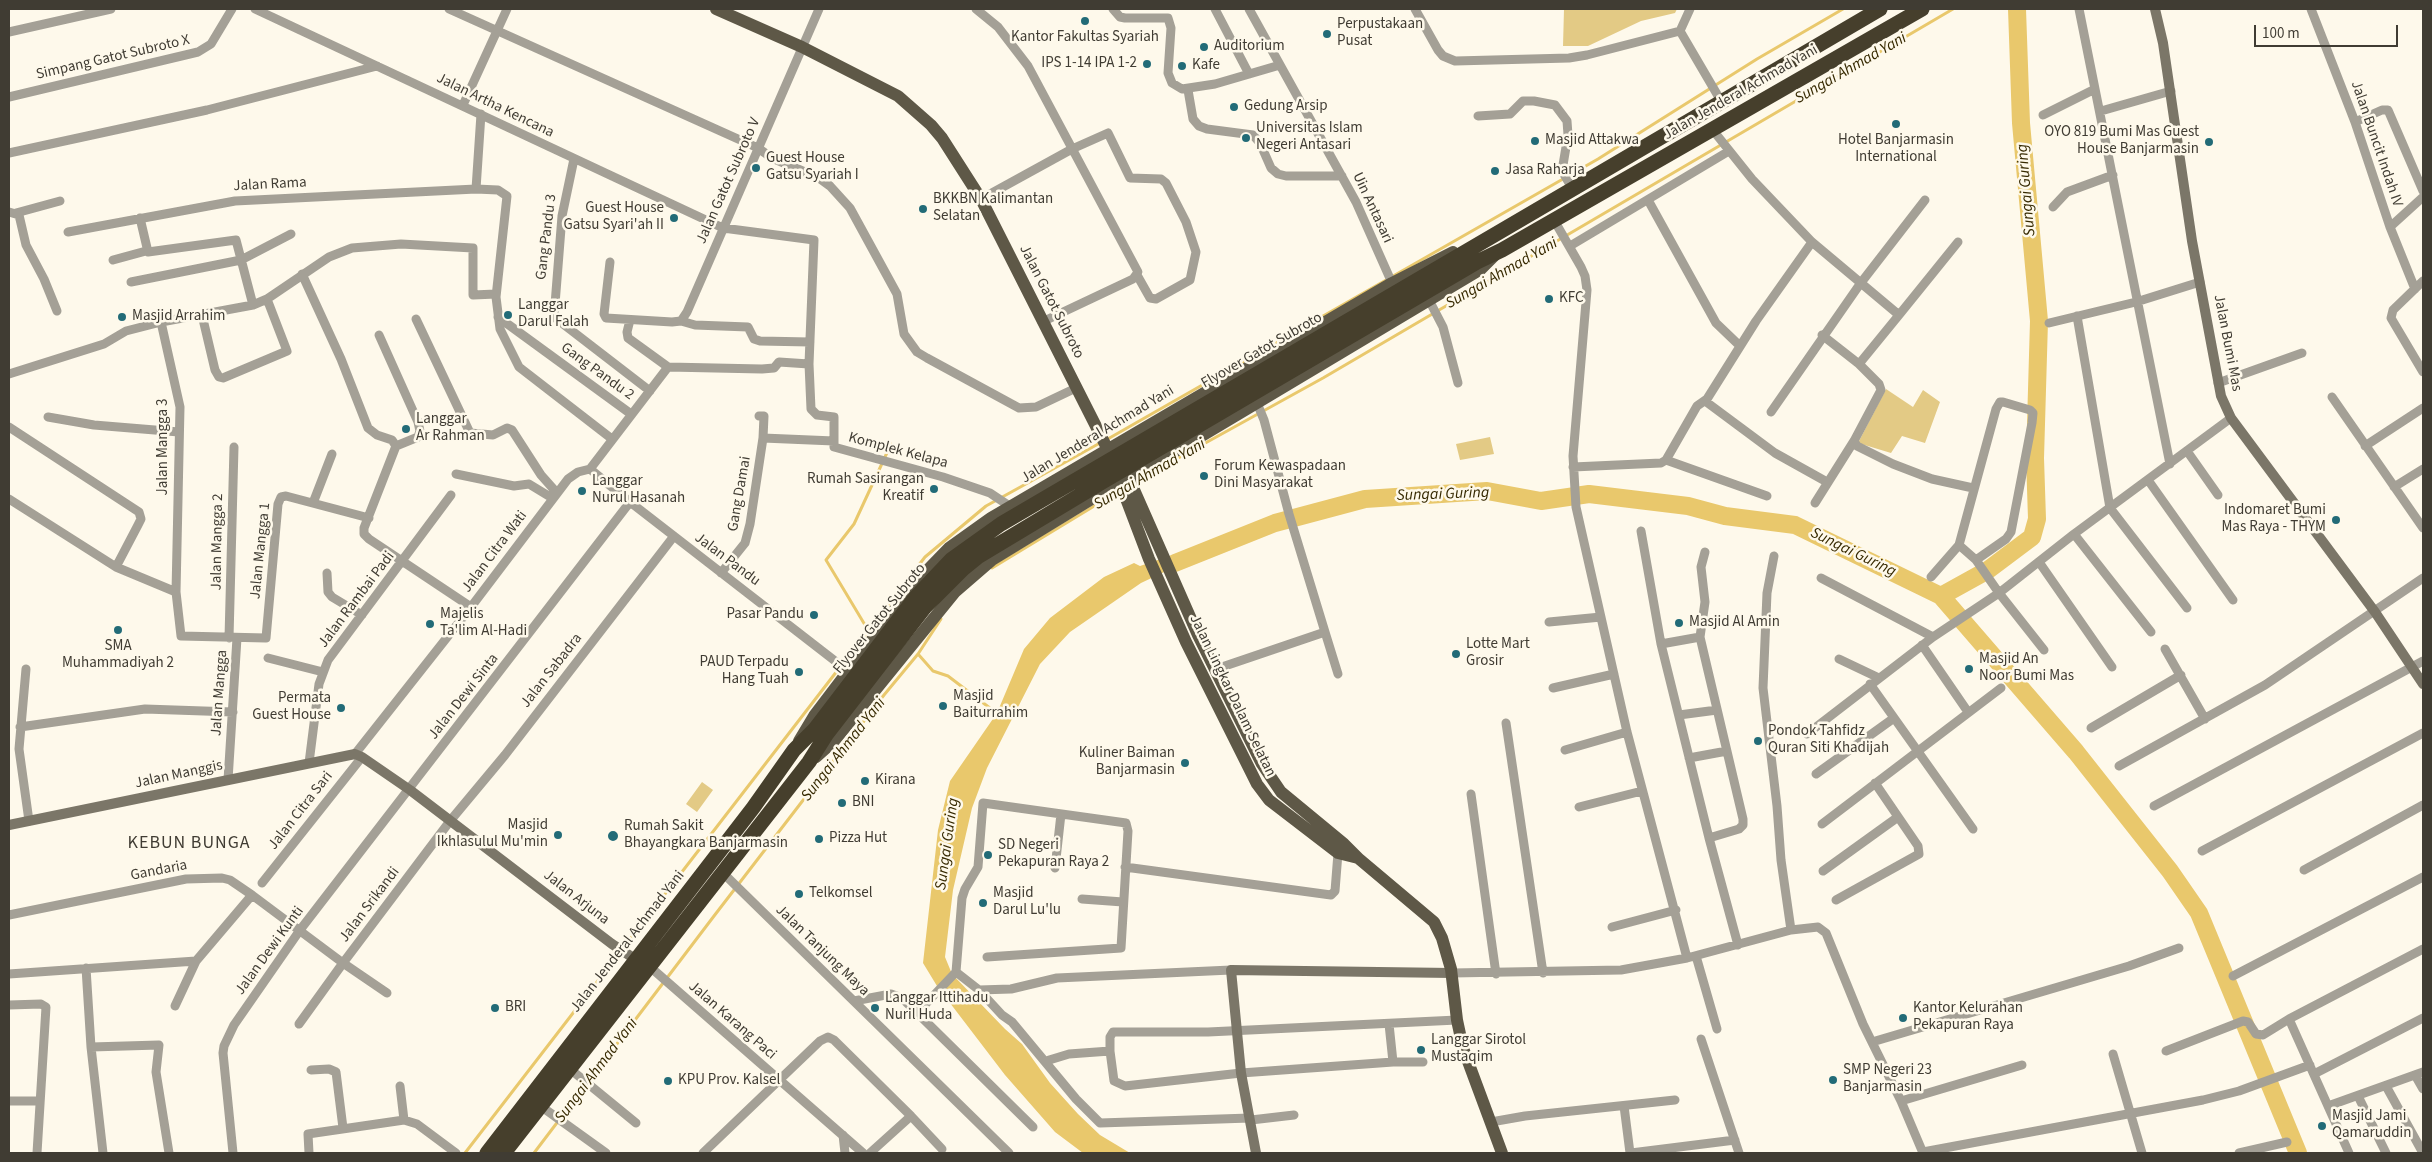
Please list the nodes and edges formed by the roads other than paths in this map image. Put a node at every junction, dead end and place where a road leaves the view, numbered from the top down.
1 (111, 9) edge
2 (232, 9) edge
3 (255, 9) edge
4 (449, 9) edge
5 (508, 9) edge
6 (716, 9) edge
7 (819, 9) edge
8 (976, 9) edge
9 (1113, 9) edge
10 (1215, 9) edge
11 (1249, 9) edge
12 (1415, 9) edge
13 (1690, 9) edge
14 (1880, 9) edge
15 (1922, 9) edge
16 (2079, 9) edge
17 (2155, 9) edge
18 (2311, 9) edge
19 (1680, 31) junction
20 (9, 32) edge
21 (498, 32) junction
22 (802, 47) junction
23 (1280, 65) junction
24 (377, 66) junction
25 (1249, 74) junction
26 (2095, 89) junction
27 (1188, 90) junction
28 (2172, 91) junction
29 (9, 97) edge
30 (1719, 99) junction
31 (463, 105) junction
32 (2101, 111) junction
33 (481, 114) junction
34 (2043, 115) dead end
35 (1478, 116) dead end
36 (2355, 122) junction
37 (1712, 130) junction
38 (758, 148) junction
39 (1072, 149) junction
40 (1729, 151) junction
41 (9, 154) edge
42 (574, 159) junction
43 (2113, 175) junction
44 (1342, 176) junction
45 (1568, 181) junction
46 (476, 189) junction
47 (2423, 191) edge
48 (2423, 197) edge
49 (980, 199) junction
50 (1648, 200) junction
51 (1925, 200) dead end
52 (60, 201) dead end
53 (2053, 207) dead end
54 (13, 212) edge
55 (140, 218) junction
56 (1557, 224) junction
57 (2390, 226) junction
58 (723, 228) junction
59 (68, 232) dead end
60 (291, 234) dead end
61 (1492, 235) junction
62 (1812, 242) junction
63 (1958, 242) dead end
64 (1569, 244) junction
65 (146, 250) junction
66 (1500, 251) junction
67 (1474, 256) junction
68 (113, 260) dead end
69 (242, 260) junction
70 (610, 262) dead end
71 (302, 274) junction
72 (1137, 276) junction
73 (1391, 281) junction
74 (131, 282) dead end
75 (2200, 282) junction
76 (1860, 284) junction
77 (2421, 284) edge
78 (496, 294) junction
79 (267, 299) junction
80 (1429, 300) junction
81 (2136, 302) junction
82 (253, 305) junction
83 (57, 311) dead end
84 (1899, 314) junction
85 (202, 315) junction
86 (2077, 316) junction
87 (498, 317) junction
88 (416, 319) dead end
89 (630, 320) junction
90 (161, 322) junction
91 (679, 322) junction
92 (1042, 322) junction
93 (2049, 323) dead end
94 (379, 335) dead end
95 (1822, 336) junction
96 (810, 342) junction
97 (1740, 346) junction
98 (2302, 352) dead end
99 (809, 364) junction
100 (1859, 364) junction
101 (668, 367) junction
102 (2423, 372) edge
103 (9, 374) edge
104 (1458, 382) dead end
105 (2218, 383) junction
106 (1076, 388) junction
107 (650, 391) junction
108 (2332, 397) dead end
109 (1704, 401) junction
110 (1259, 406) junction
111 (2423, 408) edge
112 (1772, 412) dead end
113 (631, 414) junction
114 (759, 416) dead end
115 (1165, 416) junction
116 (48, 417) dead end
117 (2231, 418) junction
118 (9, 427) edge
119 (179, 432) junction
120 (612, 438) junction
121 (763, 438) junction
122 (834, 441) junction
123 (1854, 441) junction
124 (1105, 444) junction
125 (396, 446) junction
126 (2364, 446) junction
127 (234, 447) dead end
128 (1183, 447) junction
129 (2187, 451) junction
130 (332, 454) dead end
131 (1666, 460) junction
132 (2170, 464) junction
133 (1573, 467) junction
134 (590, 469) junction
135 (2423, 469) edge
136 (456, 474) dead end
137 (2148, 480) junction
138 (1827, 482) junction
139 (1046, 487) junction
140 (2394, 487) junction
141 (1126, 488) junction
142 (1974, 488) junction
143 (554, 495) junction
144 (2218, 495) dead end
145 (451, 496) dead end
146 (1766, 496) dead end
147 (9, 498) edge
148 (630, 502) junction
149 (1003, 502) junction
150 (312, 503) junction
151 (1816, 503) dead end
152 (2110, 508) junction
153 (2419, 514) edge
154 (368, 518) junction
155 (1061, 518) junction
156 (2423, 528) edge
157 (1641, 531) dead end
158 (2074, 534) junction
159 (674, 536) junction
160 (1959, 545) junction
161 (1705, 552) dead end
162 (1774, 556) dead end
163 (1976, 560) junction
164 (403, 562) junction
165 (2039, 562) junction
166 (116, 567) junction
167 (326, 573) dead end
168 (721, 573) junction
169 (1164, 576) junction
170 (1931, 577) dead end
171 (1821, 578) dead end
172 (2423, 578) edge
173 (176, 592) junction
174 (1999, 593) junction
175 (2234, 600) dead end
176 (471, 607) junction
177 (2187, 608) dead end
178 (2374, 612) junction
179 (362, 615) junction
180 (1601, 617) junction
181 (1549, 622) dead end
182 (1325, 632) junction
183 (2151, 632) dead end
184 (1700, 637) junction
185 (1933, 637) junction
186 (233, 638) junction
187 (1662, 644) junction
188 (1922, 645) junction
189 (2044, 650) dead end
190 (2165, 650) dead end
191 (268, 658) dead end
192 (1839, 659) dead end
193 (2423, 661) edge
194 (844, 667) junction
195 (2112, 667) dead end
196 (26, 668) dead end
197 (2413, 668) junction
198 (1216, 669) junction
199 (323, 672) junction
200 (1338, 674) dead end
201 (1614, 674) junction
202 (2181, 675) junction
203 (1879, 678) junction
204 (1870, 684) junction
205 (2423, 684) edge
206 (1552, 688) dead end
207 (2000, 688) dead end
208 (1717, 710) junction
209 (233, 712) junction
210 (1968, 712) junction
211 (1679, 715) junction
212 (1894, 718) junction
213 (2205, 719) junction
214 (1506, 723) dead end
215 (20, 727) junction
216 (2091, 728) dead end
217 (821, 732) junction
218 (1627, 732) junction
219 (2423, 733) edge
220 (1807, 734) dead end
221 (794, 750) junction
222 (1565, 750) dead end
223 (1918, 750) junction
224 (1727, 751) junction
225 (358, 755) junction
226 (1689, 758) junction
227 (809, 762) junction
228 (309, 763) junction
229 (2119, 766) dead end
230 (1816, 774) dead end
231 (228, 780) junction
232 (1875, 782) junction
233 (410, 790) junction
234 (1642, 790) junction
235 (1471, 794) dead end
236 (2423, 805) edge
237 (2154, 806) dead end
238 (1579, 807) dead end
239 (1061, 814) junction
240 (1898, 817) junction
241 (29, 821) junction
242 (450, 821) junction
243 (742, 822) junction
244 (1822, 824) dead end
245 (9, 825) edge
246 (1973, 829) dead end
247 (755, 832) junction
248 (1709, 838) junction
249 (1341, 848) junction
250 (2202, 851) dead end
251 (1125, 867) junction
252 (1055, 868) dead end
253 (2304, 870) dead end
254 (1823, 872) dead end
255 (726, 876) junction
256 (2423, 877) edge
257 (262, 883) dead end
258 (252, 894) junction
259 (1082, 899) dead end
260 (1836, 900) dead end
261 (1123, 902) junction
262 (687, 906) junction
263 (1676, 910) junction
264 (9, 915) edge
265 (1612, 927) dead end
266 (300, 930) junction
267 (1791, 930) junction
268 (1738, 945) junction
269 (2179, 948) dead end
270 (2423, 949) edge
271 (631, 956) junction
272 (988, 957) dead end
273 (1692, 957) junction
274 (196, 961) junction
275 (343, 963) junction
276 (86, 968) junction
277 (653, 970) junction
278 (1231, 970) junction
279 (1452, 973) junction
280 (1544, 973) junction
281 (9, 974) edge
282 (954, 974) junction
283 (1496, 974) junction
284 (2233, 976) dead end
285 (979, 990) junction
286 (387, 993) dead end
287 (854, 1001) junction
288 (9, 1005) edge
289 (175, 1006) dead end
290 (917, 1013) junction
291 (2423, 1018) edge
292 (2289, 1019) junction
293 (1457, 1020) junction
294 (300, 1024) dead end
295 (1389, 1024) junction
296 (1236, 1029) junction
297 (1717, 1029) dead end
298 (1701, 1039) dead end
299 (1872, 1042) junction
300 (91, 1047) junction
301 (1110, 1051) junction
302 (2166, 1051) dead end
303 (2113, 1054) dead end
304 (1046, 1061) junction
305 (1393, 1062) junction
306 (1424, 1062) dead end
307 (2022, 1065) dead end
308 (2310, 1065) junction
309 (312, 1070) dead end
310 (575, 1072) junction
311 (1241, 1073) junction
312 (2419, 1073) edge
313 (2314, 1074) junction
314 (779, 1082) junction
315 (400, 1086) dead end
316 (2386, 1086) junction
317 (2423, 1089) edge
318 (2358, 1096) junction
319 (40, 1100) junction
320 (1674, 1100) dead end
321 (9, 1101) edge
322 (1901, 1102) junction
323 (1624, 1106) junction
324 (2328, 1106) junction
325 (542, 1107) junction
326 (2131, 1114) junction
327 (1294, 1115) dead end
328 (911, 1116) junction
329 (1251, 1119) junction
330 (404, 1120) junction
331 (1491, 1122) junction
332 (636, 1123) dead end
333 (1033, 1127) dead end
334 (343, 1128) junction
335 (843, 1135) junction
336 (1735, 1140) junction
337 (2287, 1142) dead end
338 (942, 1149) dead end
339 (1943, 1151) edge
340 (2420, 1151) edge
341 (37, 1153) edge
342 (103, 1153) edge
343 (168, 1153) edge
344 (233, 1153) edge
345 (309, 1153) edge
346 (456, 1153) edge
347 (487, 1153) edge
348 (504, 1153) edge
349 (606, 1153) edge
350 (703, 1153) edge
351 (845, 1153) edge
352 (863, 1153) edge
353 (870, 1153) edge
354 (1008, 1153) edge
355 (1256, 1153) edge
356 (1502, 1153) edge
357 (1630, 1153) edge
358 (1739, 1153) edge
359 (1923, 1153) edge
360 (2142, 1153) edge
361 (2239, 1153) edge
362 (2349, 1153) edge
363 (2386, 1153) edge

1 - 20 street
2 - 29 street, Simpang Gatot Subroto X
3 - 24 street, Jalan Artha Kencana
4 - 21 street
5 - 21 street
6 - 22 main road, Jalan Gatot Subroto
7 - 22 street, Jalan Gatot Subroto V
8 - 39 street
9 - 27 street
10 - 25 street
11 - 23 street, Uin Antasari
12 - 19 street
13 - 19 street
14 - 30 highway, Jalan Jenderal Achmad Yani
15 - 37 highway, Jalan Jenderal Achmad Yani
16 - 26 street
17 - 28 street, Jalan Bumi Mas
18 - 36 street, Jalan Buncit Indah IV
19 - 30 street
21 - 31 street
21 - 38 street
22 - 38 street, Jalan Gatot Subroto V
22 - 49 main road, Jalan Gatot Subroto
23 - 25 street
23 - 44 street, Uin Antasari
24 - 31 street, Jalan Artha Kencana
24 - 41 street
25 - 27 street
26 - 32 street
26 - 34 street
27 - 44 street
28 - 32 street
28 - 75 street, Jalan Bumi Mas
30 - 45 highway, Jalan Jenderal Achmad Yani
31 - 33 street, Jalan Artha Kencana
32 - 43 street
33 - 42 street, Jalan Artha Kencana
33 - 46 street
35 - 45 street
36 - 47 street
36 - 57 street, Jalan Buncit Indah IV
37 - 40 street
37 - 56 highway, Jalan Jenderal Achmad Yani
38 - 58 street, Jalan Gatot Subroto V
38 - 106 street
39 - 49 street
39 - 72 street
39 - 72 street
40 - 50 street
40 - 62 street
42 - 58 street, Jalan Artha Kencana
42 - 107 street, Gang Pandu 3
43 - 53 street
43 - 81 street
44 - 73 street, Uin Antasari
45 - 61 highway, Jalan Jenderal Achmad Yani
46 - 55 street, Jalan Rama
46 - 78 street, Jalan Rama
48 - 57 street
49 - 92 main road, Jalan Gatot Subroto
50 - 64 street
50 - 97 street
51 - 76 street
52 - 54 street
54 - 83 street
55 - 59 street, Jalan Rama
55 - 65 street
56 - 64 street
56 - 66 highway, Jalan Jenderal Achmad Yani
57 - 77 street, Jalan Buncit Indah IV
58 - 91 street, Jalan Gatot Subroto V
58 - 96 street, Jalan Artha Kencana
60 - 69 street
61 - 67 highway, Jalan Jenderal Achmad Yani
61 - 73 main road, Jalan Jenderal Achmad Yani
62 - 76 street
62 - 97 street
63 - 84 street
64 - 133 street
65 - 68 street
65 - 69 street
66 - 67 highway, Jalan Jenderal Achmad Yani
66 - 80 main road, Jalan Jenderal Achmad Yani
67 - 217 highway, Flyover Gatot Subroto
69 - 74 street
69 - 82 street
70 - 89 street
71 - 78 street
71 - 79 street
71 - 125 street
72 - 92 street
73 - 115 main road, Jalan Jenderal Achmad Yani
75 - 81 street
75 - 105 street, Jalan Bumi Mas
76 - 84 street
76 - 95 street
77 - 102 street
78 - 87 street
79 - 82 street
79 - 85 street
80 - 104 street
80 - 110 main road, Jalan Jenderal Achmad Yani
81 - 86 street
81 - 132 street
82 - 85 street
84 - 100 street
85 - 90 street
86 - 93 street
86 - 152 street
87 - 113 street, Gang Pandu 2
87 - 120 street
88 - 143 street
89 - 91 street
89 - 101 street
90 - 103 street
90 - 119 street, Jalan Mangga 3
91 - 96 street
92 - 106 main road, Jalan Gatot Subroto
94 - 125 street
95 - 100 street
95 - 112 street
96 - 99 street
97 - 109 street
98 - 105 street
99 - 101 street
99 - 122 street, Komplek Kelapa
100 - 123 street
101 - 107 street
105 - 117 street, Jalan Bumi Mas
106 - 124 main road, Jalan Gatot Subroto
107 - 113 street
108 - 126 street
109 - 131 street
109 - 138 street
110 - 128 main road, Jalan Jenderal Achmad Yani
110 - 182 street
111 - 126 street
113 - 120 street
114 - 121 street, Gang Damai
115 - 124 main road, Jalan Jenderal Achmad Yani
115 - 128 main road
116 - 119 street
117 - 129 street
117 - 178 street, Jalan Bumi Mas
118 - 166 street
119 - 173 street, Jalan Mangga 3
120 - 134 street
121 - 122 street
121 - 168 street, Gang Damai
122 - 149 street, Komplek Kelapa
123 - 138 street
123 - 142 street
124 - 139 main road, Jalan Jenderal Achmad Yani
124 - 141 main road, Jalan Gatot Subroto
125 - 154 street
126 - 140 street
127 - 186 street, Jalan Mangga 2
128 - 141 main road, Jalan Jenderal Achmad Yani
129 - 132 street
129 - 144 street
130 - 150 street
131 - 133 street
131 - 146 street
132 - 137 street
133 - 180 street
134 - 143 street, Jalan Citra Wati
134 - 148 street, Jalan Pandu
135 - 140 street
136 - 143 street
137 - 152 street
137 - 175 street
138 - 151 street
139 - 149 main road, Jalan Jenderal Achmad Yani
139 - 155 main road
140 - 153 street
141 - 155 main road, Jalan Jenderal Achmad Yani
141 - 169 main road, Jalan Lingkar Dalam Selatan
141 - 169 main road
142 - 160 street
142 - 163 street
143 - 176 street, Jalan Citra Wati
145 - 164 street, Jalan Rambai Padi
147 - 166 street
148 - 159 street, Jalan Pandu
148 - 233 street, Jalan Dewi Sinta
149 - 194 main road, Jalan Jenderal Achmad Yani
150 - 154 street, Jalan Mangga 1
150 - 186 street, Jalan Mangga 1
152 - 158 street
152 - 177 street
153 - 156 street
154 - 164 street
155 - 227 main road, Jalan Jenderal Achmad Yani
157 - 187 street
158 - 165 street
158 - 183 street
159 - 168 street, Jalan Pandu
159 - 242 street, Jalan Sabadra
160 - 163 street
160 - 170 street
161 - 184 street
162 - 267 street
163 - 174 street
164 - 176 street
164 - 179 street, Jalan Rambai Padi
165 - 174 street
165 - 195 street
166 - 173 street
167 - 179 street
168 - 194 street, Jalan Pandu
169 - 198 main road, Jalan Lingkar Dalam Selatan
169 - 249 main road, Jalan Lingkar Dalam Selatan
171 - 185 street
172 - 178 street
173 - 186 street, Jalan Mangga 3
174 - 185 street
174 - 189 street
176 - 225 street, Jalan Citra Wati
178 - 197 street, Jalan Bumi Mas
178 - 213 street
179 - 199 street, Jalan Rambai Padi
180 - 181 street
180 - 201 street
182 - 198 street
182 - 200 street
184 - 187 street
184 - 208 street
185 - 188 street
186 - 209 street, Jalan Mangga
187 - 211 street
188 - 203 street
188 - 210 street
190 - 202 street
191 - 199 street
192 - 203 street
193 - 197 street
194 - 221 main road, Jalan Jenderal Achmad Yani
196 - 215 street
197 - 205 street, Jalan Bumi Mas
197 - 237 street
198 - 249 main road, Jalan Lingkar Dalam Selatan
199 - 228 street, Jalan Rambai Padi
201 - 206 street
201 - 218 street
202 - 213 street
202 - 216 street
203 - 204 street
204 - 212 street
204 - 220 street
207 - 210 street
208 - 211 street
208 - 224 street
209 - 215 street
209 - 231 street, Jalan Mangga
210 - 223 street
211 - 226 street
212 - 223 street
212 - 230 street
213 - 229 street
214 - 280 street
215 - 241 street
217 - 221 highway, Jalan Jenderal Achmad Yani
217 - 227 highway, Jalan Jenderal Achmad Yani
218 - 222 street
218 - 234 street
219 - 250 street
221 - 243 highway, Jalan Jenderal Achmad Yani
223 - 232 street
223 - 246 street
224 - 226 street
224 - 248 street
225 - 228 street, Jalan Manggis
225 - 233 street, Jalan Arjuna
225 - 257 street, Jalan Citra Sari
226 - 248 street
227 - 247 highway, Jalan Jenderal Achmad Yani
228 - 231 street, Jalan Manggis
231 - 241 street, Jalan Manggis
232 - 240 street
232 - 244 street
233 - 242 street, Jalan Arjuna
233 - 266 street, Jalan Dewi Kunti
234 - 238 street
234 - 263 street
235 - 283 street
236 - 253 street
239 - 251 street
239 - 252 street
239 - 282 street
240 - 254 street
240 - 260 street
241 - 245 street, Jalan Manggis
242 - 271 street, Jalan Arjuna
242 - 275 street, Jalan Srikandi
243 - 247 highway
243 - 262 highway, Jalan Jenderal Achmad Yani
247 - 255 highway, Jalan Jenderal Achmad Yani
248 - 268 street
249 - 251 street
249 - 279 main road
251 - 261 street
255 - 262 highway, Jalan Jenderal Achmad Yani
255 - 287 street, Jalan Tanjung Maya
256 - 284 street
258 - 264 street, Gandaria
258 - 266 street, Gandaria
258 - 274 street
259 - 261 street
261 - 272 street
262 - 271 highway, Jalan Jenderal Achmad Yani
262 - 277 highway, Jalan Jenderal Achmad Yani
263 - 265 street
263 - 273 street
266 - 275 street, Jalan Srikandi
266 - 344 street, Jalan Dewi Kunti
267 - 268 street
267 - 299 street
268 - 273 street
269 - 299 street
270 - 292 street
271 - 347 highway, Jalan Jenderal Achmad Yani
273 - 280 street
273 - 297 street
274 - 276 street
274 - 289 street
275 - 286 street
275 - 294 street
276 - 281 street
276 - 300 street
277 - 310 highway, Jalan Jenderal Achmad Yani
277 - 314 street, Jalan Karang Paci
278 - 279 street
278 - 285 street
278 - 296 street
279 - 283 street
279 - 293 main road
280 - 283 street
282 - 285 street
282 - 290 street
285 - 304 street
287 - 290 street
287 - 354 street, Jalan Tanjung Maya
288 - 319 street
290 - 333 street
291 - 313 street
292 - 302 street
292 - 308 street
293 - 295 street
293 - 331 main road
295 - 296 street
295 - 305 street
296 - 301 street
296 - 311 street
298 - 336 street
299 - 322 street
300 - 342 street
300 - 343 street
301 - 304 street
301 - 311 street
303 - 326 street
304 - 329 street
305 - 306 street
305 - 311 street
307 - 322 street
308 - 313 street
308 - 326 street
309 - 334 street
310 - 325 highway, Jalan Jenderal Achmad Yani
310 - 332 street
311 - 329 street
312 - 316 street
312 - 317 street
313 - 324 street
314 - 328 street
314 - 335 street, Jalan Karang Paci
314 - 350 street
315 - 330 street
316 - 318 street
316 - 340 street
318 - 324 street
318 - 363 street
319 - 321 street
319 - 341 street
320 - 323 street
322 - 359 street
323 - 331 street
323 - 357 street
324 - 362 street
325 - 348 highway, Jalan Jenderal Achmad Yani
325 - 349 street
326 - 339 street
326 - 360 street
327 - 329 street
328 - 338 street
328 - 353 street
329 - 355 street
330 - 334 street
330 - 346 street
331 - 356 main road
334 - 345 street
335 - 351 street
335 - 352 street, Jalan Karang Paci
336 - 357 street
336 - 358 street
337 - 361 street
339 - 359 street

